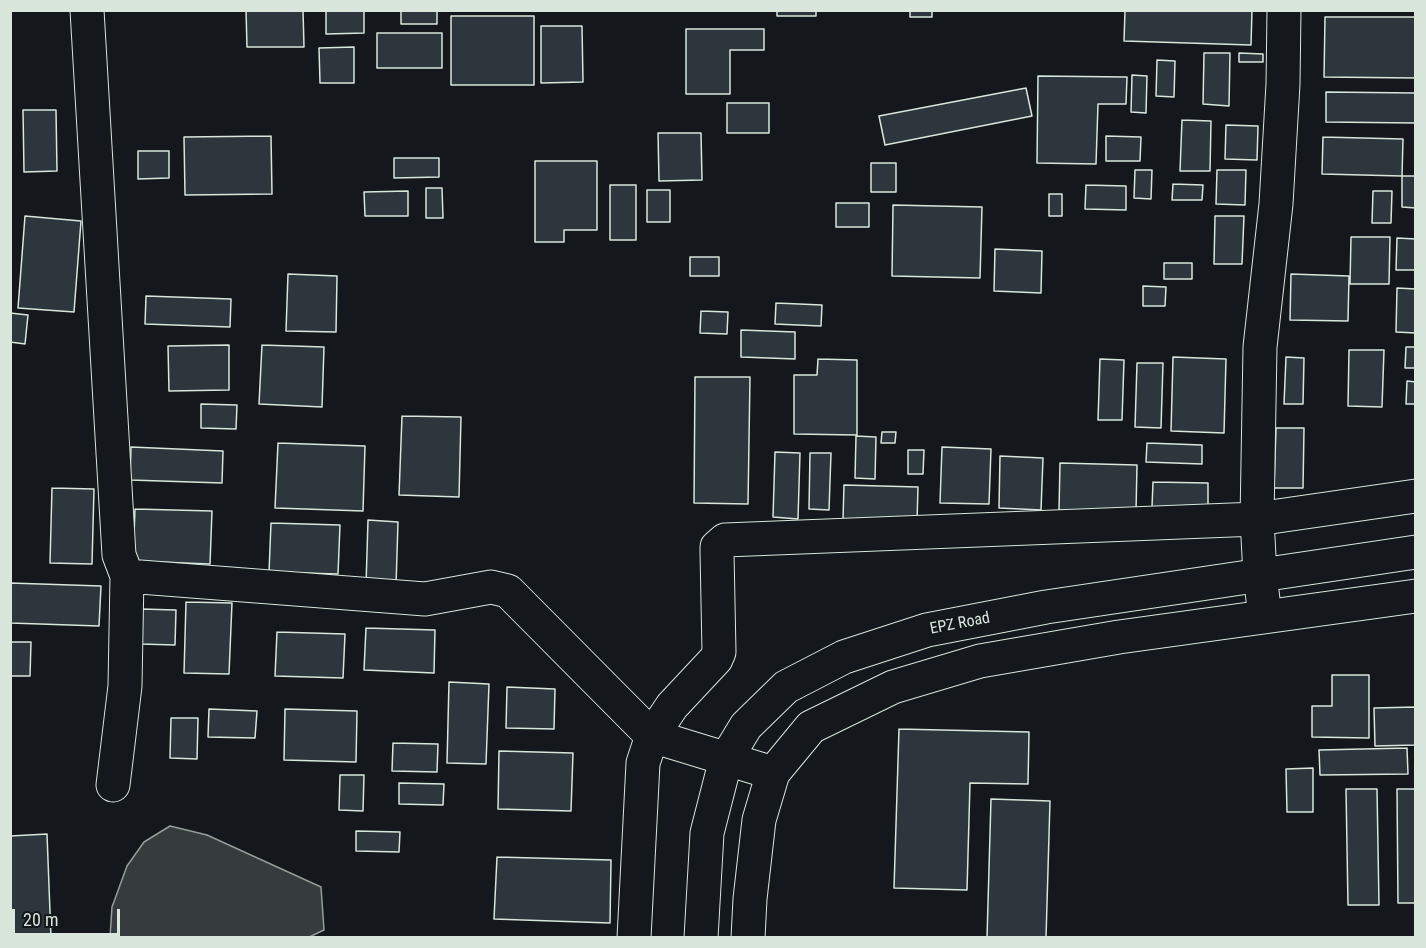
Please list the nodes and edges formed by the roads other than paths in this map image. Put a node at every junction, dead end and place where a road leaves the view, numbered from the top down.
1 (87, 10) edge
2 (1284, 10) edge
3 (1416, 496) edge
4 (1257, 519) junction
5 (1416, 552) edge
6 (1260, 575) junction
7 (127, 576) junction
8 (1416, 596) edge
9 (1265, 616) junction
10 (652, 736) junction
11 (726, 759) junction
12 (773, 773) junction
13 (113, 785) dead end
14 (634, 938) edge
15 (701, 938) edge
16 (748, 938) edge

1 - 7 street
2 - 4 street
3 - 4 street
4 - 6 street
4 - 10 street
5 - 6 street, EPZ Road
6 - 9 street
6 - 11 street, EPZ Road
7 - 10 street
7 - 13 street
8 - 9 street
9 - 12 street
10 - 11 street
10 - 14 street
11 - 12 street
11 - 15 street, EPZ Road
12 - 16 street

